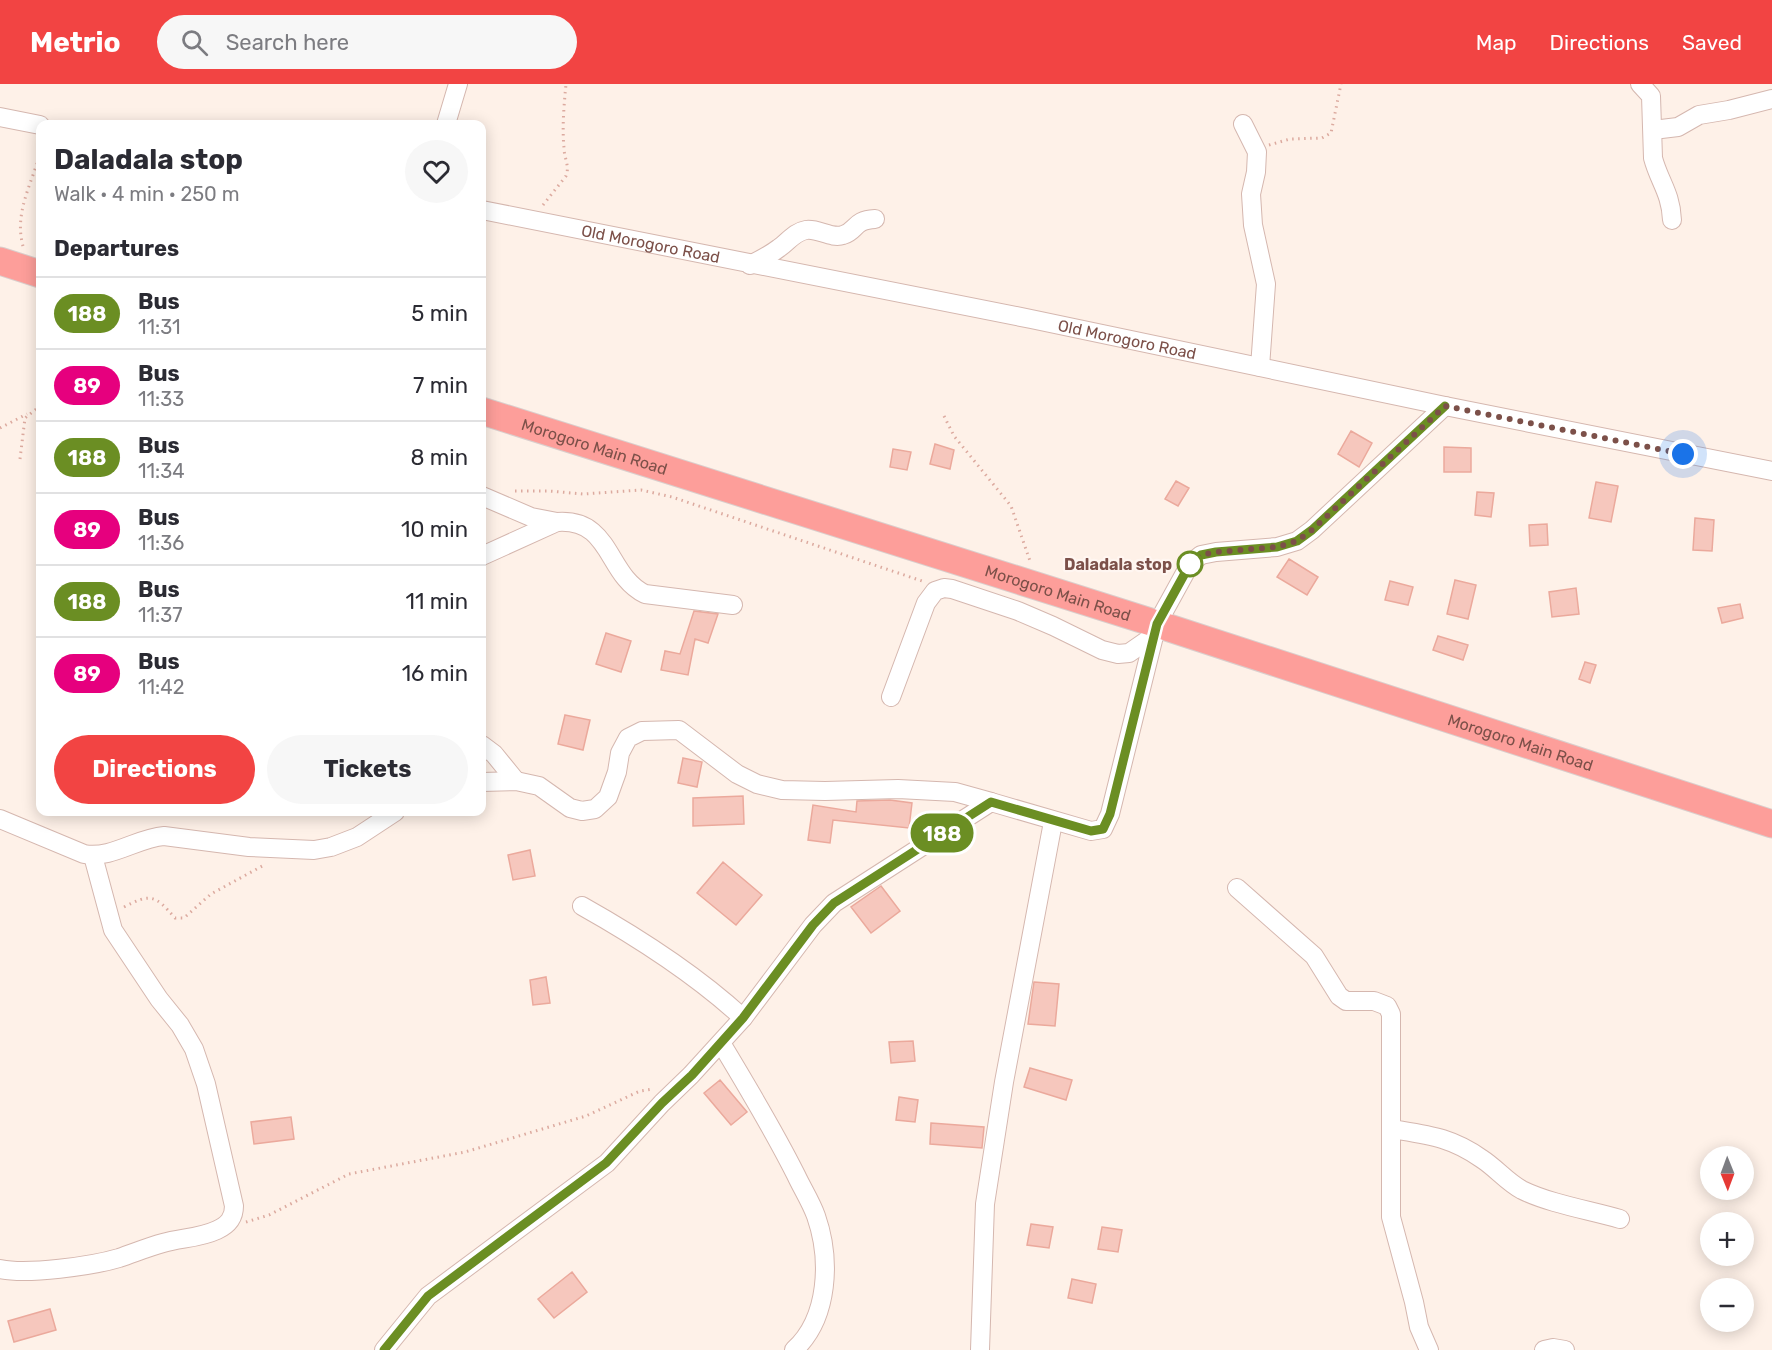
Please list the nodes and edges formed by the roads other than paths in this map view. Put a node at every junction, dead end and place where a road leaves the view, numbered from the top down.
1 (458, 84) edge
2 (1640, 84) edge
3 (1772, 99) edge
4 (0, 117) edge
5 (447, 120) edge
6 (36, 124) edge
7 (1243, 124) dead end
8 (1653, 130) junction
9 (486, 211) edge
10 (875, 219) dead end
11 (1672, 220) dead end
12 (0, 261) edge
13 (750, 265) junction
14 (36, 272) edge
15 (1260, 367) junction
16 (1445, 406) junction
17 (486, 412) edge
18 (1772, 471) edge
19 (486, 498) edge
20 (557, 522) junction
21 (486, 554) edge
22 (733, 605) dead end
23 (1156, 629) junction
24 (891, 697) dead end
25 (486, 748) edge
26 (516, 781) junction
27 (486, 782) edge
28 (991, 802) junction
29 (389, 816) edge
30 (0, 819) edge
31 (1053, 822) junction
32 (1772, 824) edge
33 (93, 856) junction
34 (1237, 888) dead end
35 (582, 906) dead end
36 (743, 1018) junction
37 (721, 1042) junction
38 (1392, 1129) junction
39 (1620, 1219) dead end
40 (0, 1269) edge
41 (384, 1350) edge
42 (794, 1350) edge
43 (980, 1350) edge
44 (1429, 1350) edge
45 (1544, 1350) edge
46 (1565, 1350) edge

1 - 5 street
2 - 8 street
3 - 8 street
4 - 6 street
7 - 15 street
8 - 11 street
9 - 13 street, Old Morogoro Road
10 - 13 street
12 - 14 highway
13 - 15 street, Old Morogoro Road
15 - 16 street, Old Morogoro Road
16 - 18 street, Old Morogoro Road
16 - 23 street
17 - 23 highway, Morogoro Main Road
19 - 20 street
20 - 21 street
20 - 22 street
23 - 24 street
23 - 31 street
23 - 32 highway, Morogoro Main Road
25 - 26 street
26 - 27 street
26 - 28 street
28 - 31 street
28 - 36 street
29 - 33 street
30 - 33 street
31 - 43 street
33 - 40 street
34 - 38 street
35 - 36 street
36 - 37 street
37 - 41 street
37 - 42 street
38 - 39 street
38 - 44 street
45 - 46 street

